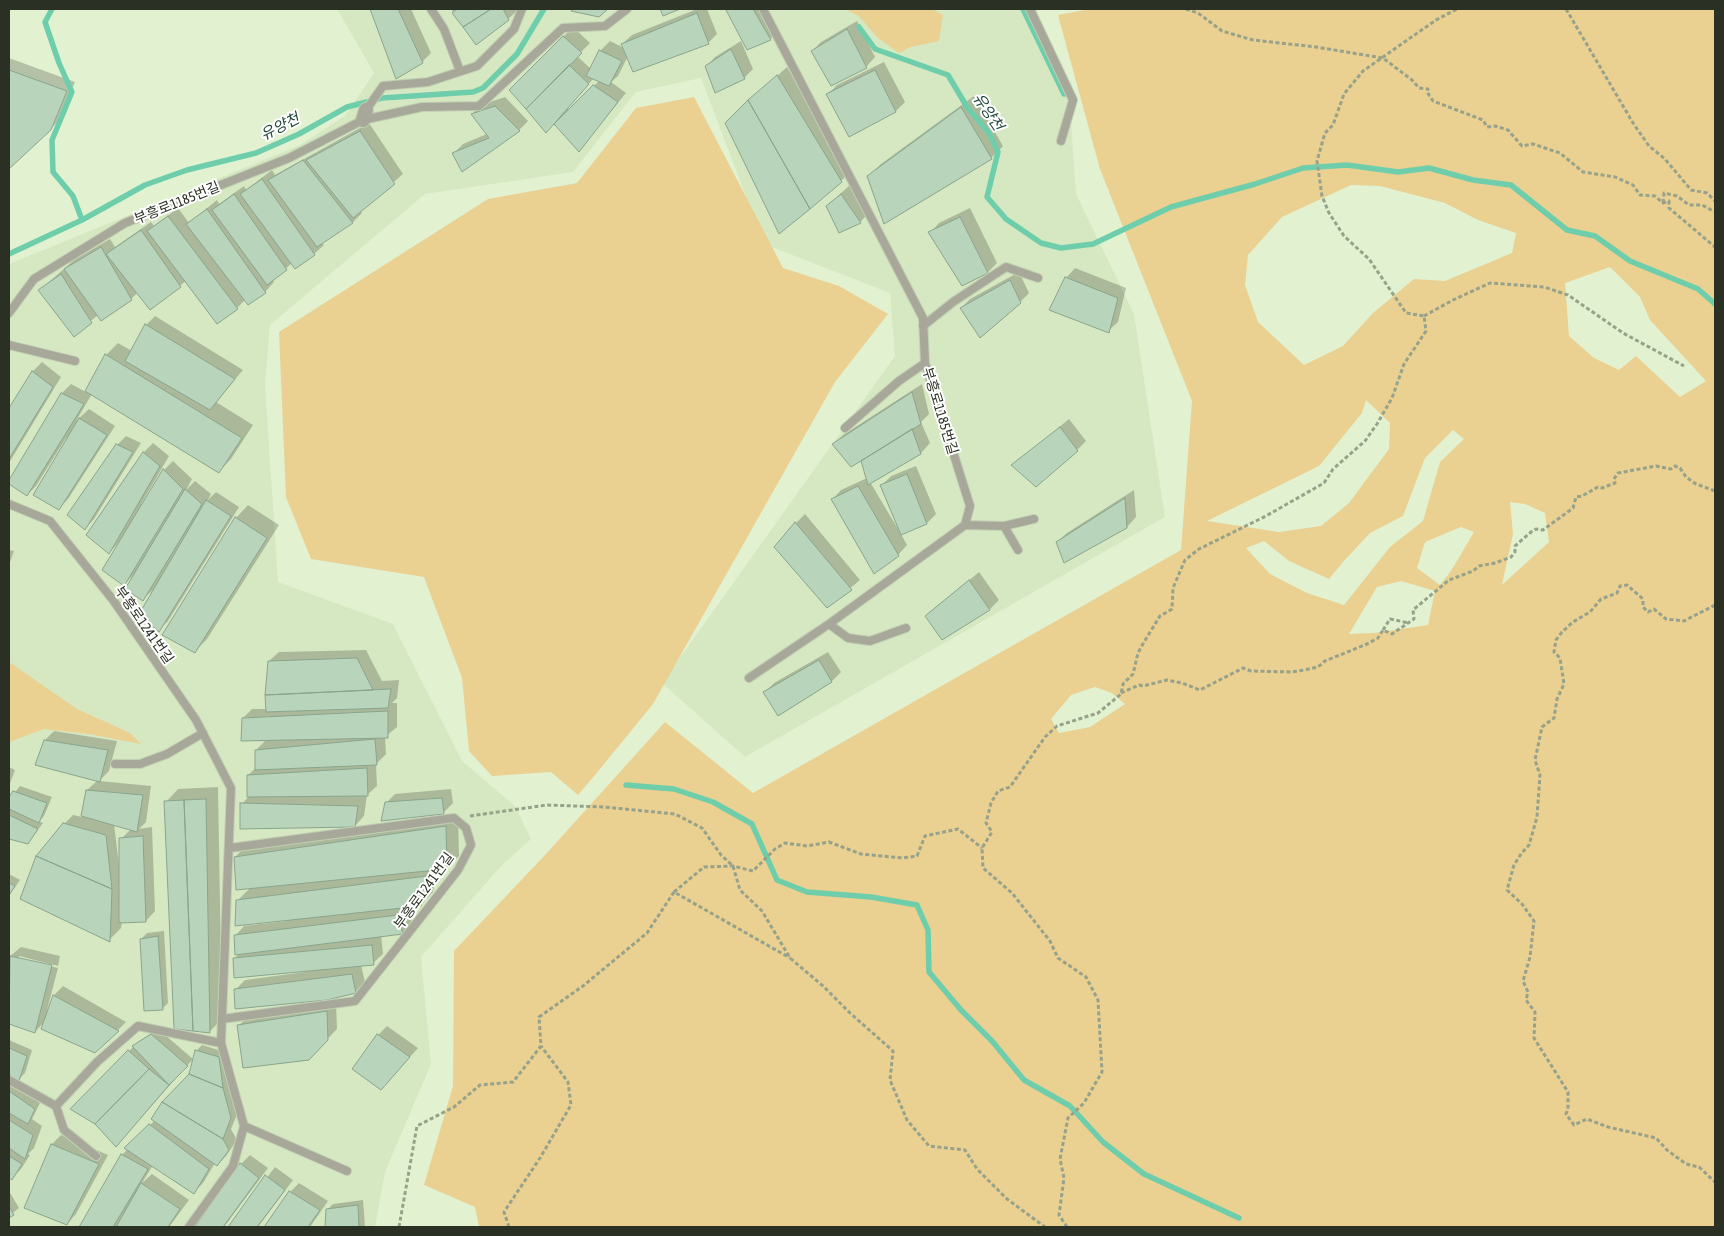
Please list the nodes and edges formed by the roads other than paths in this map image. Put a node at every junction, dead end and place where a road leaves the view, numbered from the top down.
1 (431, 9) edge
2 (522, 9) edge
3 (627, 9) edge
4 (763, 9) edge
5 (1030, 9) edge
6 (460, 71) junction
7 (364, 115) junction
8 (1061, 141) dead end
9 (1038, 278) dead end
10 (9, 312) edge
11 (923, 326) junction
12 (9, 345) edge
13 (75, 361) dead end
14 (925, 363) junction
15 (845, 428) dead end
16 (9, 504) edge
17 (1034, 519) dead end
18 (965, 525) junction
19 (1004, 526) junction
20 (1018, 550) dead end
21 (829, 624) junction
22 (906, 628) dead end
23 (749, 678) dead end
24 (203, 733) junction
25 (115, 764) dead end
26 (230, 848) junction
27 (222, 1019) junction
28 (221, 1044) junction
29 (9, 1080) edge
30 (56, 1106) junction
31 (244, 1126) junction
32 (96, 1156) dead end
33 (347, 1172) dead end
34 (189, 1227) edge

1 - 6 lane
2 - 6 lane, 부흥로1185번길
3 - 7 lane, 부흥로1185번길
4 - 11 lane, 부흥로1185번길
5 - 8 lane
6 - 7 lane, 부흥로1185번길
7 - 10 lane, 부흥로1185번길
9 - 11 lane
11 - 14 lane, 부흥로1185번길
12 - 13 lane
14 - 15 lane
14 - 18 lane, 부흥로1185번길
16 - 24 lane, 부흥로1241번길
17 - 19 lane
18 - 19 lane
18 - 21 lane
19 - 20 lane
21 - 22 lane
21 - 23 lane
24 - 25 lane
24 - 26 lane, 부흥로1241번길
26 - 27 lane, 부흥로1241번길
26 - 27 lane, 부흥로1241번길
27 - 28 lane, 부흥로1241번길
28 - 30 lane
28 - 31 lane, 부흥로1241번길
29 - 30 lane
30 - 32 lane
31 - 33 lane
31 - 34 lane

